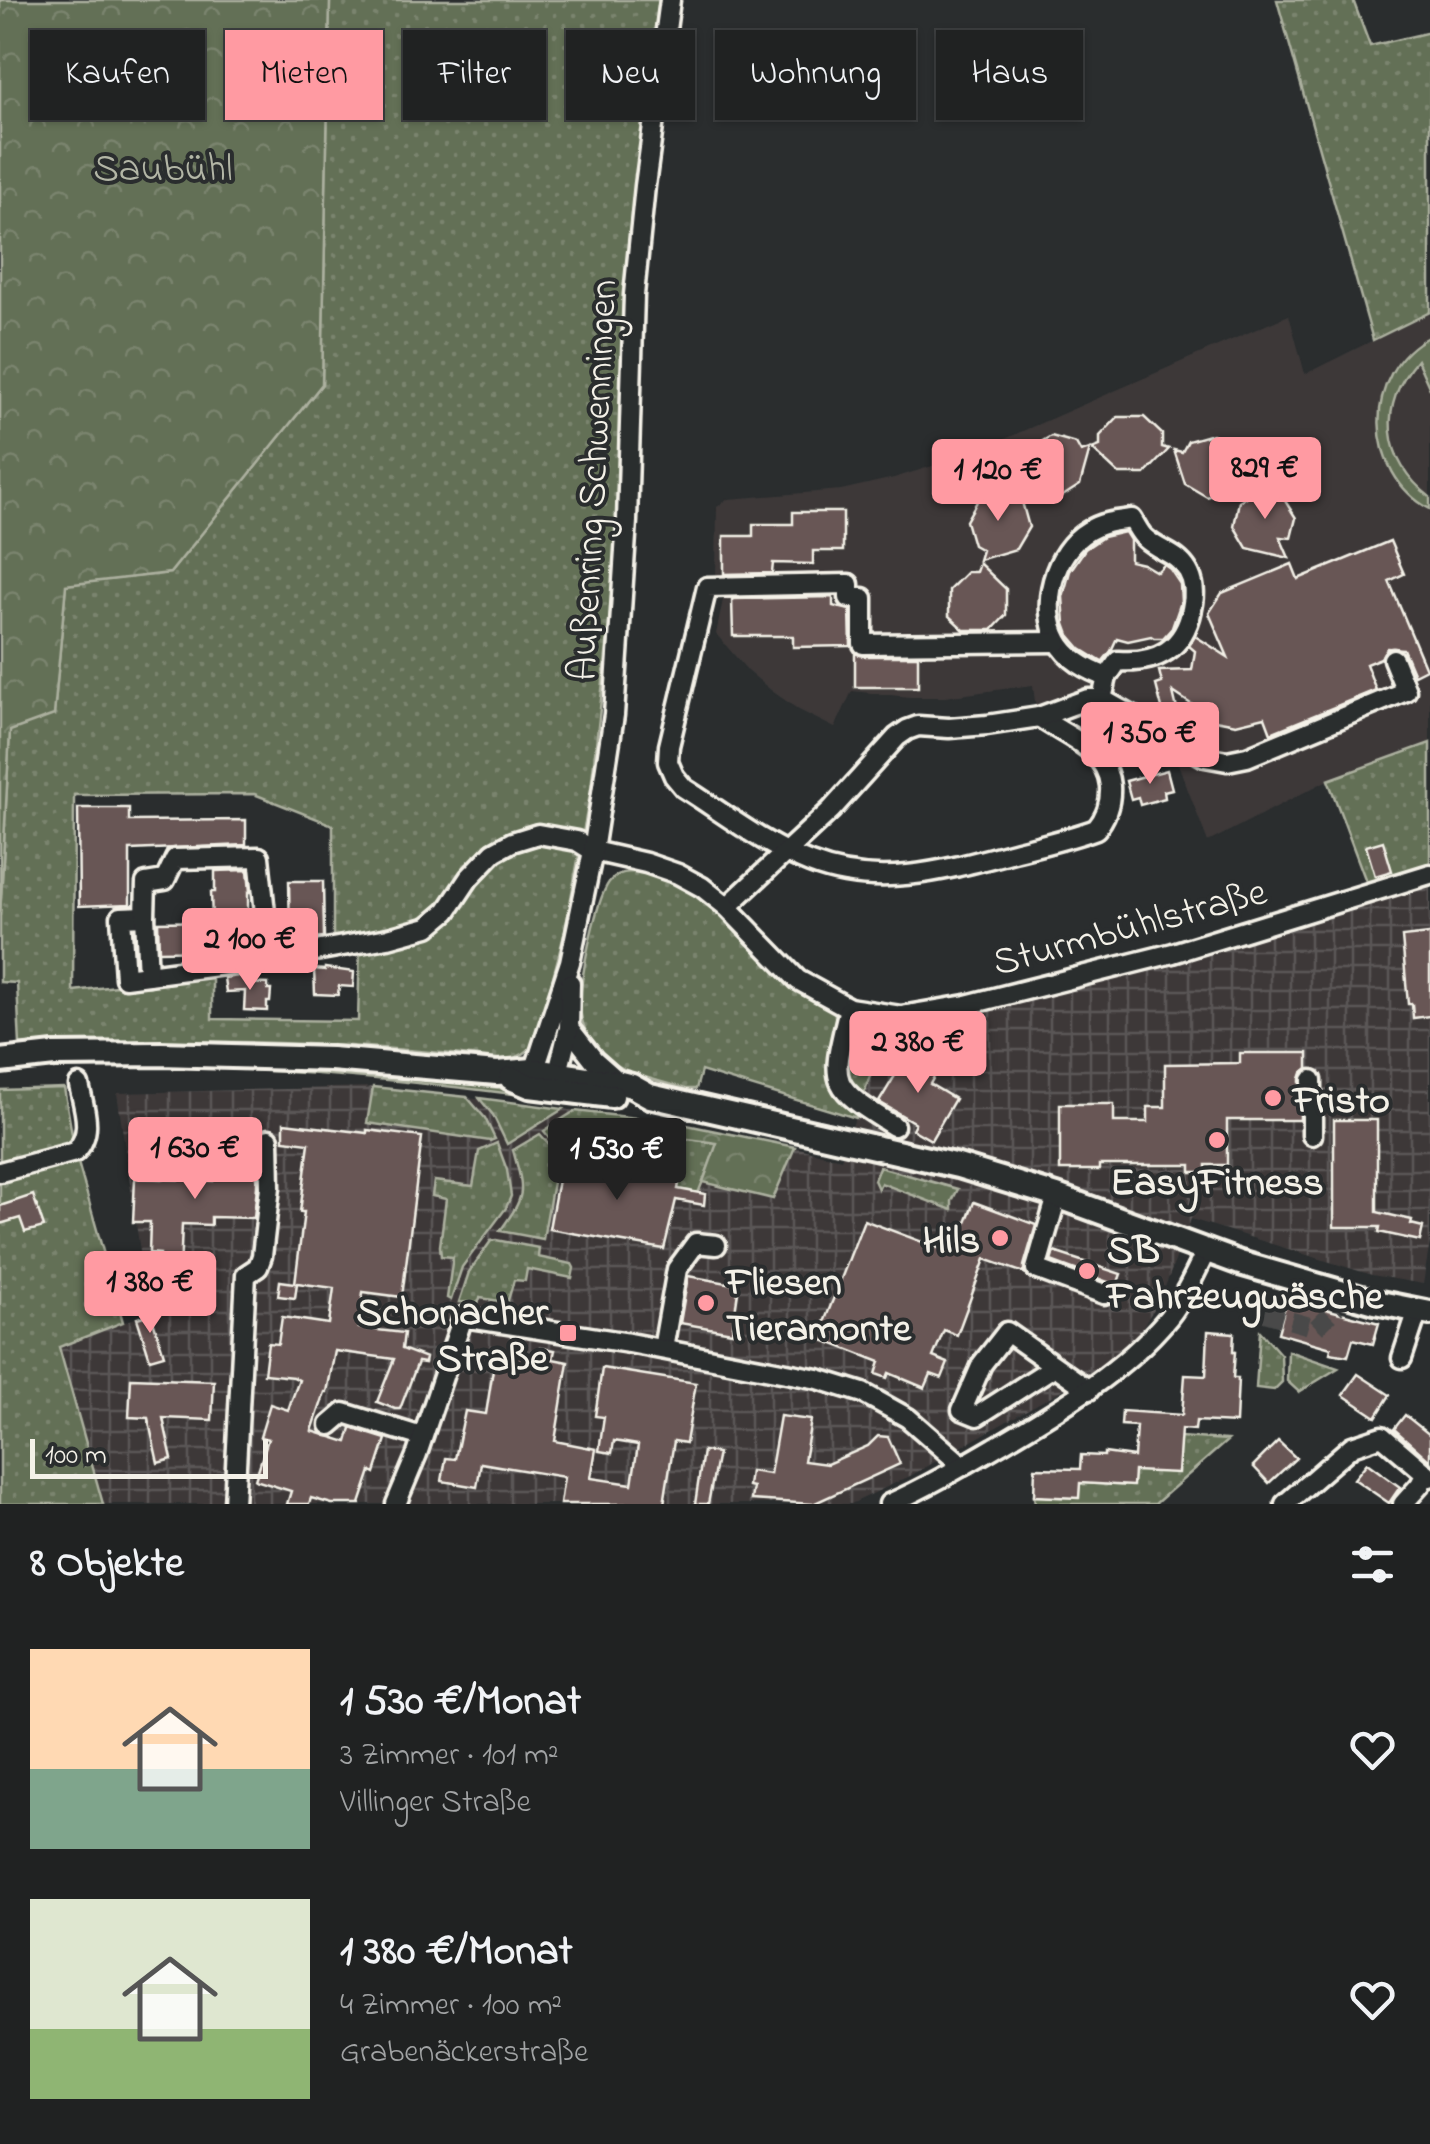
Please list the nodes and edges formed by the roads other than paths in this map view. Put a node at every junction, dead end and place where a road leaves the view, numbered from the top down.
1 (670, 0) edge
2 (1058, 642) junction
3 (1393, 658) dead end
4 (1107, 677) junction
5 (1102, 698) junction
6 (1039, 718) junction
7 (593, 852) junction
8 (787, 852) junction
9 (1430, 874) edge
10 (726, 907) junction
11 (270, 959) junction
12 (570, 962) junction
13 (849, 1008) junction
14 (569, 1028) junction
15 (0, 1061) edge
16 (531, 1078) junction
17 (1312, 1080) dead end
18 (556, 1081) junction
19 (620, 1083) junction
20 (79, 1085) dead end
21 (650, 1096) junction
22 (1312, 1135) dead end
23 (269, 1139) dead end
24 (884, 1148) junction
25 (0, 1172) edge
26 (1056, 1196) junction
27 (716, 1244) dead end
28 (1206, 1251) junction
29 (1104, 1294) dead end
30 (1424, 1312) edge
31 (663, 1350) junction
32 (1402, 1358) dead end
33 (1055, 1366) junction
34 (1089, 1390) junction
35 (330, 1425) dead end
36 (422, 1438) junction
37 (963, 1466) junction
38 (1428, 1475) edge
39 (234, 1504) edge
40 (396, 1504) edge
41 (889, 1504) edge
42 (1285, 1504) edge
43 (1403, 1504) edge

1 - 7 street, Außenring Schwenningen
2 - 4 street
2 - 4 street
2 - 8 street
3 - 5 street
4 - 5 street
5 - 6 street
6 - 8 street
6 - 8 street
7 - 10 street, Sturmbühlstraße
7 - 11 street, Sturmbühlstraße
7 - 12 street, Außenring Schwenningen
8 - 10 street
9 - 13 street, Sturmbühlstraße
10 - 13 street, Sturmbühlstraße
11 - 11 street, Sturmbühlstraße
12 - 14 street, Außenring Schwenningen
12 - 16 street, Außenring Schwenningen
13 - 24 street
14 - 18 street, Außenring Schwenningen
14 - 19 street
15 - 16 main road
16 - 18 main road
17 - 22 street
18 - 19 main road
18 - 21 main road
19 - 21 main road
20 - 25 street
21 - 24 main road
23 - 39 street
24 - 26 main road
26 - 28 main road
26 - 29 street
27 - 31 street
28 - 30 main road
28 - 34 street
30 - 32 street
31 - 36 street
31 - 37 street
33 - 33 street
33 - 34 street
34 - 37 street
35 - 36 street
36 - 40 street
37 - 41 street
38 - 42 street
38 - 43 street

